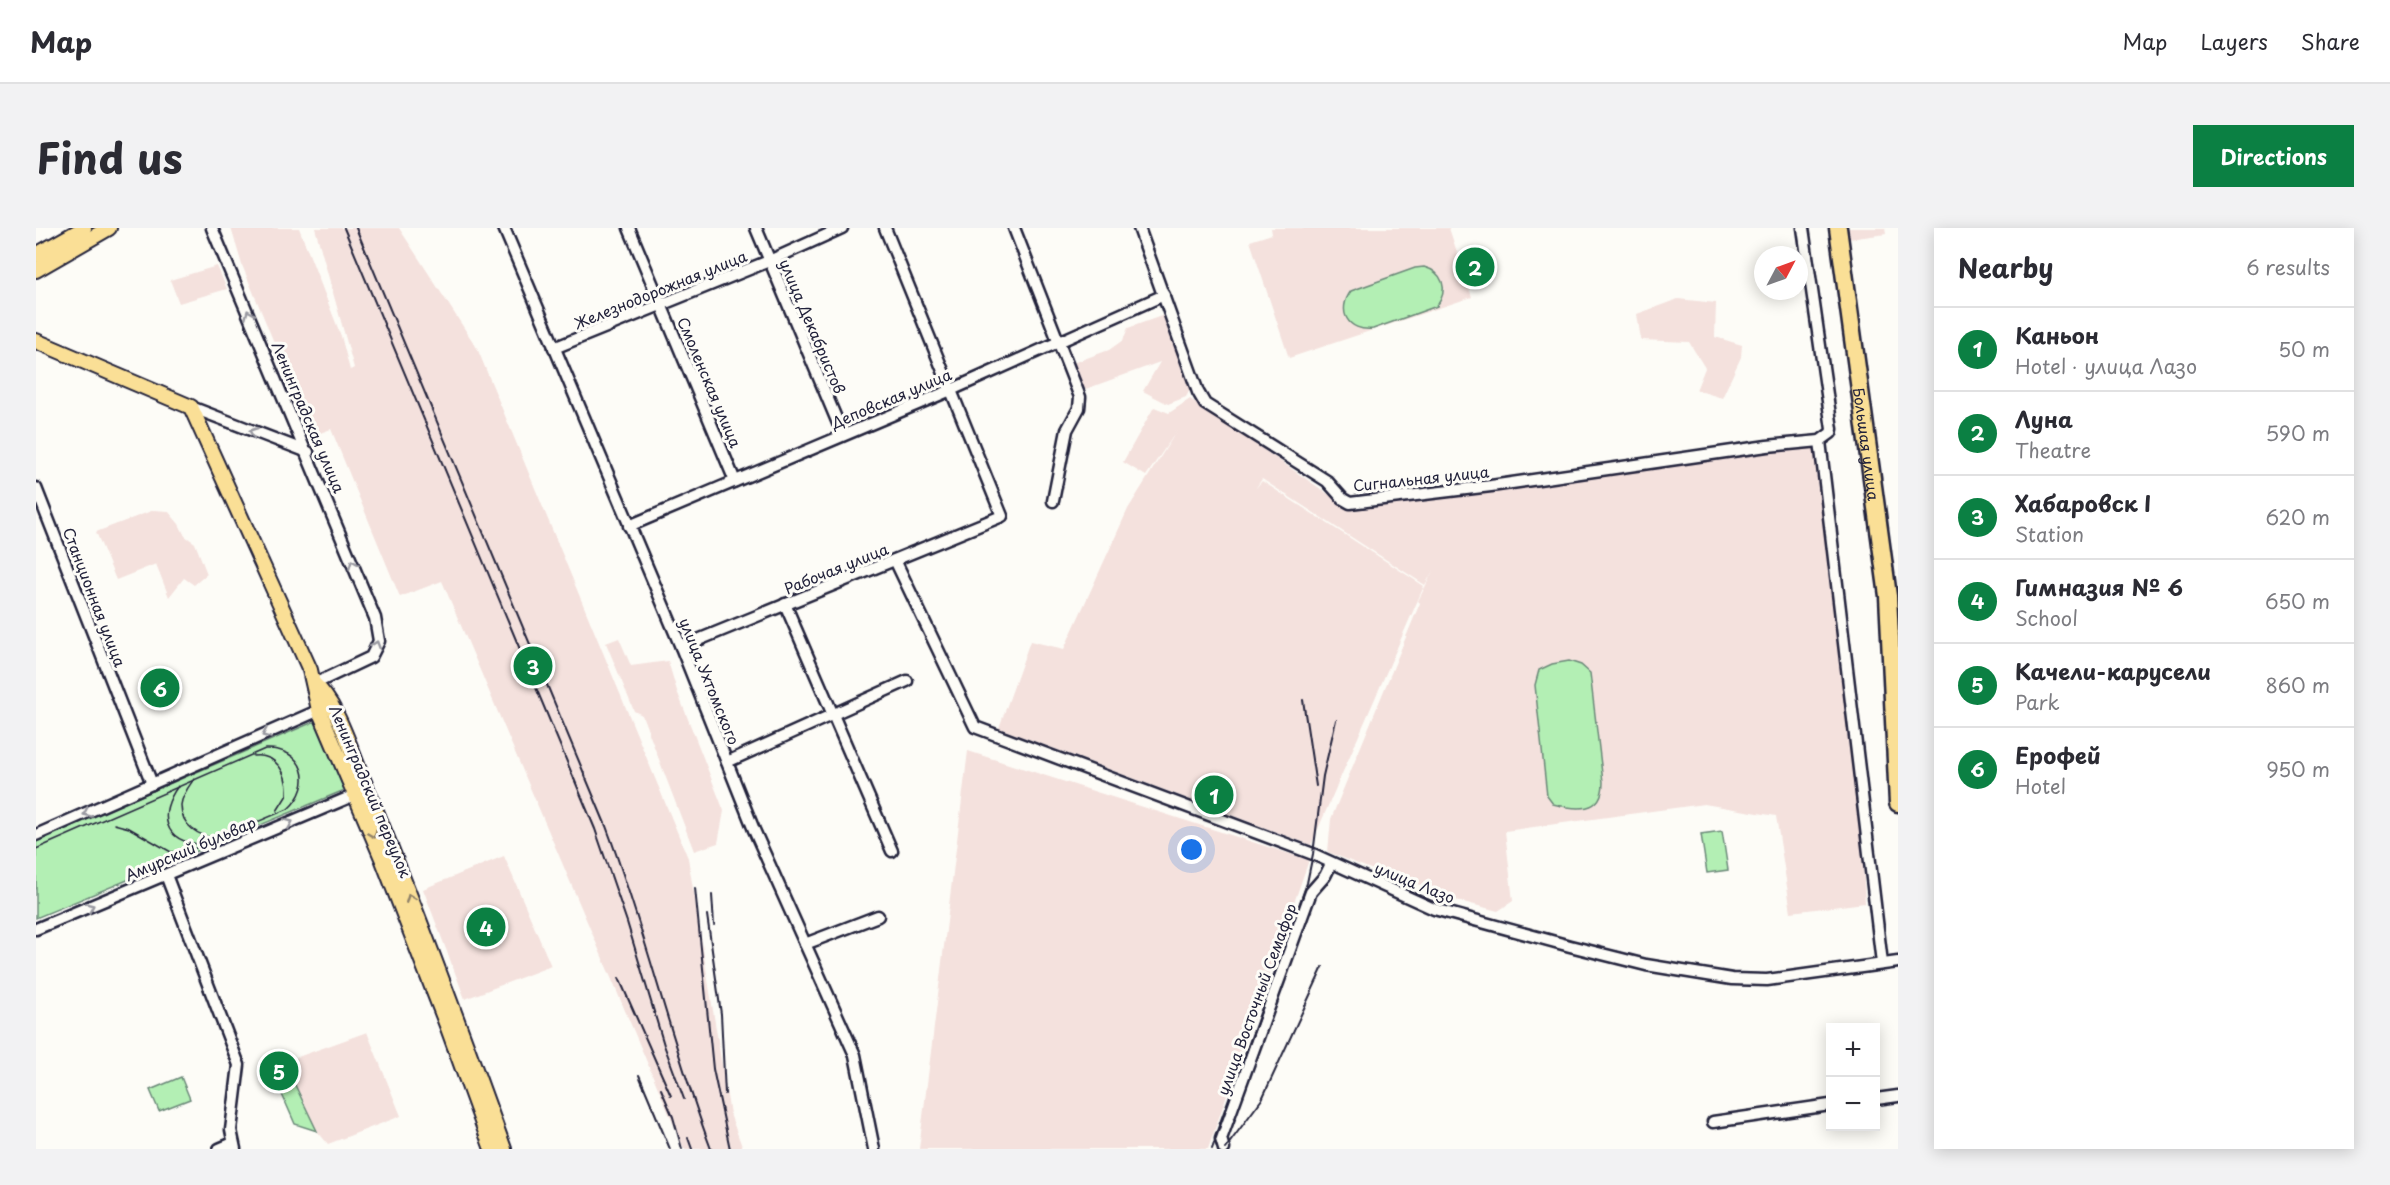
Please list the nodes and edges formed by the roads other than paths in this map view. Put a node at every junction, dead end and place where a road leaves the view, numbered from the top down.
1 (84, 228) edge
2 (110, 228) edge
3 (212, 228) edge
4 (504, 228) edge
5 (629, 228) edge
6 (756, 228) edge
7 (842, 228) edge
8 (885, 228) edge
9 (1014, 228) edge
10 (1139, 228) edge
11 (1803, 228) edge
12 (1838, 228) edge
13 (36, 255) edge
14 (769, 261) junction
15 (36, 270) edge
16 (1164, 295) junction
17 (662, 304) junction
18 (1059, 340) junction
19 (36, 341) edge
20 (554, 348) junction
21 (951, 390) junction
22 (191, 407) junction
23 (843, 435) junction
24 (1820, 441) junction
25 (308, 452) junction
26 (735, 481) junction
27 (36, 488) edge
28 (1053, 501) dead end
29 (629, 526) junction
30 (895, 560) junction
31 (785, 604) junction
32 (681, 647) junction
33 (907, 681) dead end
34 (314, 684) junction
35 (325, 707) junction
36 (832, 715) junction
37 (727, 762) junction
38 (152, 784) junction
39 (361, 792) junction
40 (1898, 803) edge
41 (36, 836) edge
42 (892, 852) dead end
43 (1331, 864) junction
44 (166, 875) junction
45 (878, 916) dead end
46 (36, 929) edge
47 (805, 944) junction
48 (1898, 962) edge
49 (1882, 963) junction
50 (1898, 1096) edge
51 (1880, 1098) edge
52 (1826, 1106) edge
53 (1713, 1122) dead end
54 (234, 1146) edge
55 (219, 1149) edge
56 (492, 1149) edge
57 (504, 1149) edge
58 (874, 1149) edge
59 (1224, 1149) edge

1 - 13 main road
2 - 15 main road
25 -> 3 street, Ленинградская улица
4 - 20 street, улица Ухтомского
5 - 17 street, Смоленская улица
6 - 14 street, улица Декабристов
7 - 14 street, Железнодорожная улица
8 - 21 street
9 - 18 street
10 - 16 street, Сигнальная улица
11 - 24 street
12 - 40 highway, Большая улица
14 - 17 street, Железнодорожная улица
14 - 23 street, улица Декабристов
16 - 18 street, Деповская улица
16 - 24 street, Сигнальная улица
17 - 20 street, Железнодорожная улица
17 - 26 street, Смоленская улица
18 - 21 street, Деповская улица
18 - 28 street
19 - 22 main road
20 - 29 street, улица Ухтомского
21 - 23 street, Деповская улица
21 - 30 street, Рабочая улица
25 -> 22 street
22 - 34 main road, Ленинградский переулок
23 - 26 street, Деповская улица
24 - 49 street
34 -> 25 street, Ленинградская улица
26 - 29 street, Деповская улица
27 - 38 street, Станционная улица
29 - 32 street, улица Ухтомского
30 - 31 street, Рабочая улица
30 - 43 street, улица Лазо
31 - 32 street, Рабочая улица
31 - 36 street
32 - 37 street, улица Ухтомского
33 - 36 street
34 - 35 main road, Ленинградский переулок
35 -> 38 street
35 - 39 main road, Ленинградский переулок
36 - 37 street
36 - 42 street
37 - 47 street, улица Ухтомского
38 -> 41 street
44 -> 39 street, Амурский бульвар
39 -> 56 main road, Ленинградский переулок
57 -> 39 main road, Ленинградский переулок
43 - 49 street, улица Лазо
43 - 59 street, улица Восточный Семафор
46 -> 44 street, Амурский бульвар
44 - 54 street
45 - 47 street
47 - 58 street, улица Ухтомского
48 - 49 street, улица Лазо
50 - 51 street
52 - 53 street
54 - 55 street

